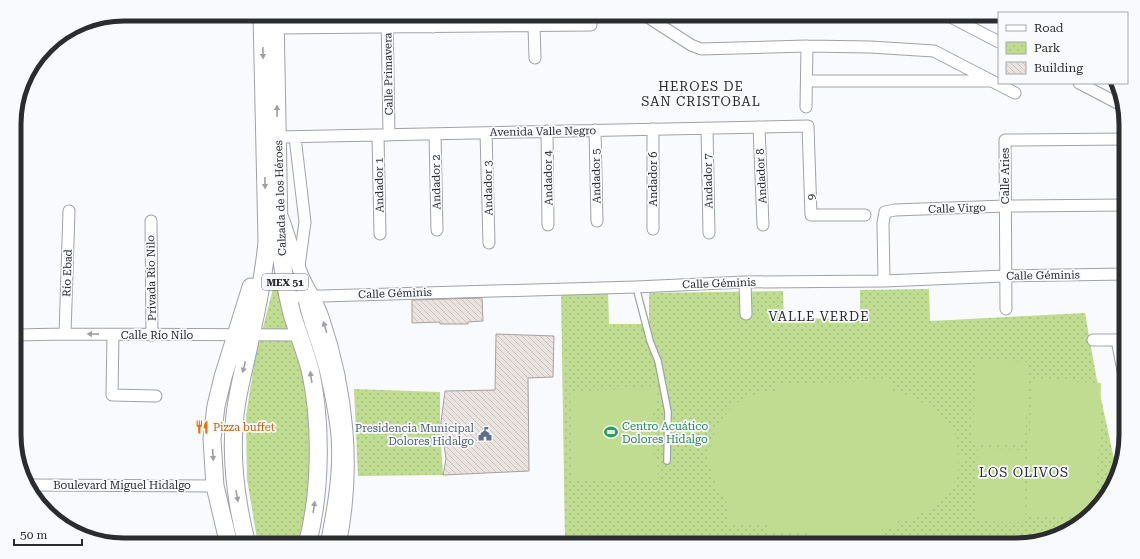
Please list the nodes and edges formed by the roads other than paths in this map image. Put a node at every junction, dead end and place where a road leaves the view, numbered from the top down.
1 (262, 21) edge
2 (276, 21) edge
3 (387, 21) edge
4 (433, 21) edge
5 (538, 21) edge
6 (654, 21) edge
7 (965, 21) edge
8 (591, 25) dead end
9 (534, 26) junction
10 (387, 27) junction
11 (433, 27) junction
12 (998, 41) edge
13 (808, 46) junction
14 (535, 58) dead end
15 (807, 81) junction
16 (992, 81) junction
17 (1081, 84) edge
18 (1015, 93) dead end
19 (1116, 102) edge
20 (806, 107) dead end
21 (808, 126) joint
22 (759, 127) junction
23 (707, 128) junction
24 (653, 129) junction
25 (595, 130) junction
26 (547, 131) junction
27 (486, 133) junction
28 (435, 134) junction
29 (384, 135) junction
30 (278, 137) junction
31 (294, 137) junction
32 (1119, 139) edge
33 (1119, 205) edge
34 (1005, 206) junction
35 (279, 208) junction
36 (69, 211) dead end
37 (865, 215) dead end
38 (151, 221) dead end
39 (596, 221) dead end
40 (548, 225) dead end
41 (763, 225) dead end
42 (653, 229) dead end
43 (437, 230) dead end
44 (709, 233) dead end
45 (380, 234) dead end
46 (489, 243) dead end
47 (300, 271) junction
48 (1119, 274) edge
49 (1005, 276) junction
50 (884, 281) junction
51 (745, 282) junction
52 (636, 287) junction
53 (302, 296) junction
54 (1006, 309) dead end
55 (746, 314) dead end
56 (65, 334) junction
57 (21, 335) edge
58 (113, 335) junction
59 (152, 335) junction
60 (243, 335) junction
61 (300, 335) junction
62 (1119, 338) edge
63 (1093, 340) dead end
64 (156, 396) dead end
65 (667, 461) dead end
66 (35, 485) edge
67 (215, 486) junction
68 (336, 531) junction
69 (227, 538) edge
70 (246, 538) edge
71 (309, 538) edge
72 (332, 538) edge
73 (338, 538) edge

1 -> 60 main road, Calzada de los Héroes
2 - 10 street
30 -> 2 main road, Calzada de los Héroes / MEX 51
3 - 10 street, Calle Primavera
4 - 11 street
5 - 9 street
6 - 13 street
7 - 12 street
8 - 9 street
9 - 11 street
9 - 14 street
10 - 11 street
10 - 29 street, Calle Primavera
13 - 15 street
13 - 16 street
15 - 16 street
15 - 20 street
16 - 18 street
17 - 19 street
21 - 22 street, Avenida Valle Negro
21 - 37 street, 9
22 - 23 street, Avenida Valle Negro
22 - 41 street, Andador 8
23 - 24 street, Avenida Valle Negro
23 - 44 street, Andador 7
24 - 25 street, Avenida Valle Negro
24 - 42 street, Andador 6
25 - 26 street, Avenida Valle Negro
25 - 39 street, Andador 5
26 - 27 street, Avenida Valle Negro
26 - 40 street, Andador 4
27 - 28 street, Avenida Valle Negro
27 - 46 street, Andador 3
28 - 29 street, Avenida Valle Negro
28 - 43 street, Andador 2
29 - 31 street, Avenida Valle Negro
29 - 45 street, Andador 1
30 - 31 street, Avenida Valle Negro
30 - 35 main road, Calzada de los Héroes / MEX 51
31 - 47 street
32 - 34 street, Calle Aries
33 - 34 street, Calle Virgo
34 - 49 street, Calle Aries
34 - 50 street, Calle Virgo
35 - 47 street
35 - 53 main road, Calzada de los Héroes / MEX 51
36 - 56 street, Río Ebad
38 - 59 street, Privada Río Nilo
47 - 53 street
48 - 49 street, Calle Géminis
49 - 50 street, Calle Géminis
49 - 54 street, Calle Aries
50 - 51 street, Calle Géminis
51 - 52 street, Calle Géminis
51 - 55 street
52 - 53 street, Calle Géminis
52 - 65 lane
53 - 61 main road, Calzada de los Héroes / MEX 51
53 - 68 street
56 - 57 street, Calle Río Nilo
58 -> 56 street, Calle Río Nilo
58 - 59 street, Calle Río Nilo
58 - 64 street
59 - 60 street, Calle Río Nilo
60 - 61 street, Calle Río Nilo
60 -> 67 main road
60 -> 70 main road
71 -> 61 main road, Calzada de los Héroes / MEX 51
62 - 63 street
66 - 67 street, Boulevard Miguel Hidalgo
67 - 69 main road
68 - 72 street
68 - 73 street

